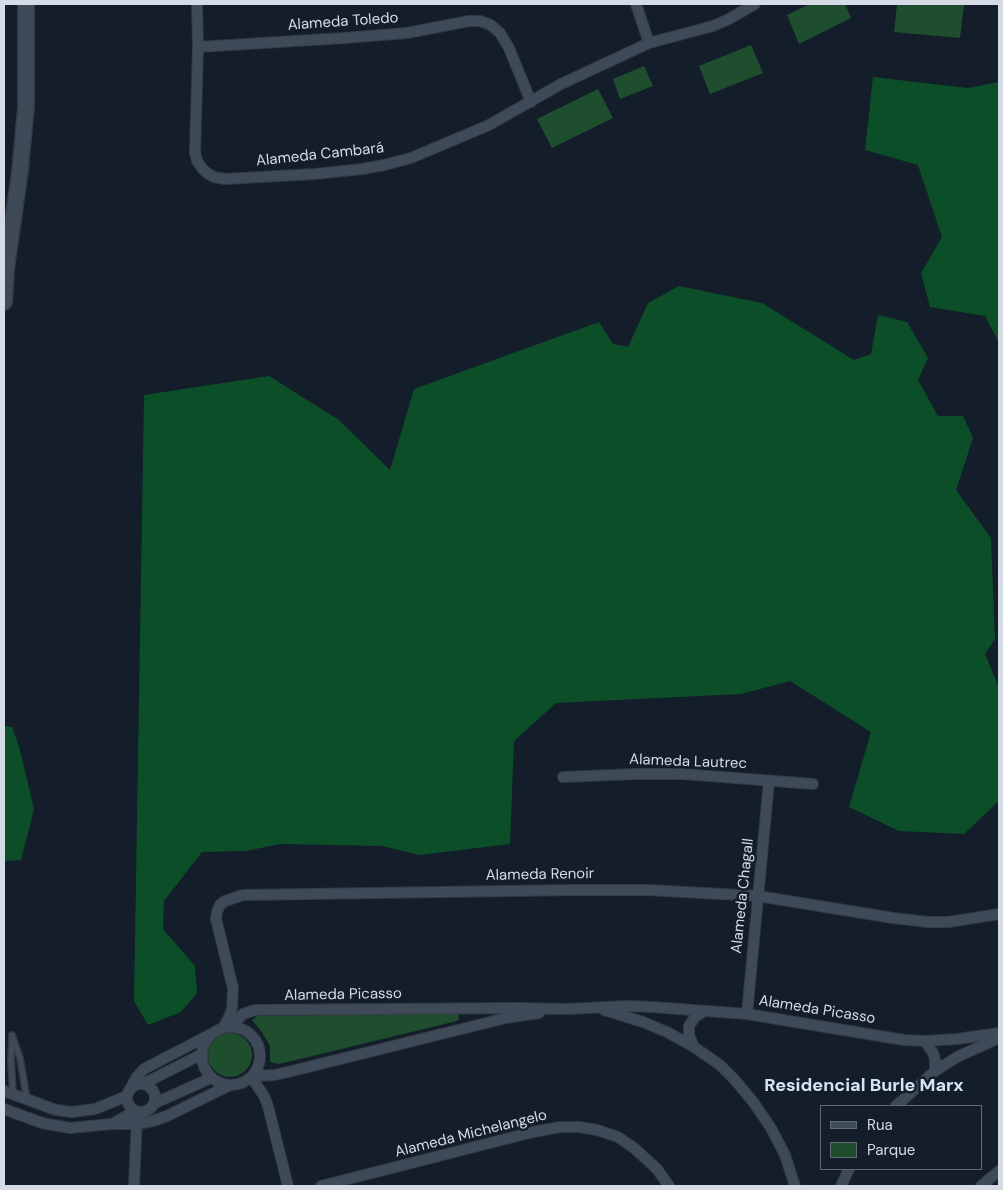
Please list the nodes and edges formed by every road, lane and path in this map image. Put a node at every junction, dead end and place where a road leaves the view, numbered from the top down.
1 (26, 4) edge
2 (197, 4) edge
3 (636, 4) edge
4 (755, 4) edge
5 (649, 43) junction
6 (198, 46) junction
7 (531, 102) junction
8 (5, 277) edge
9 (4, 302) edge
10 (563, 777) dead end
11 (769, 781) junction
12 (812, 784) dead end
13 (758, 896) junction
14 (999, 913) edge
15 (462, 1008) junction
16 (568, 1008) junction
17 (596, 1008) junction
18 (704, 1010) junction
19 (747, 1014) junction
20 (464, 1028) junction
21 (223, 1029) junction
22 (999, 1033) edge
23 (999, 1038) edge
24 (925, 1041) junction
25 (694, 1047) junction
26 (202, 1054) junction
27 (935, 1070) junction
28 (253, 1077) junction
29 (211, 1078) junction
30 (144, 1084) junction
31 (228, 1086) junction
32 (8, 1093) edge
33 (127, 1095) junction
34 (27, 1100) junction
35 (155, 1103) junction
36 (897, 1105) edge
37 (4, 1109) edge
38 (136, 1112) junction
39 (112, 1124) junction
40 (137, 1124) junction
41 (849, 1170) edge
42 (999, 1171) edge
43 (134, 1186) edge
44 (288, 1186) edge
45 (321, 1186) edge
46 (669, 1186) edge
47 (795, 1186) edge
48 (841, 1186) edge
49 (981, 1186) edge

1 - 8 main road
2 - 6 street, Alameda Cambará
3 - 5 street
4 - 5 street, Alameda Cambará
5 - 7 street, Alameda Cambará
6 - 7 street, Alameda Toledo
6 - 7 street, Alameda Cambará
8 - 9 main road
10 - 11 street, Alameda Lautrec
11 - 12 street, Alameda Lautrec
11 - 13 street, Alameda Chagall
13 - 14 street, Alameda Renoir
13 - 19 street, Alameda Chagall
13 - 21 street, Alameda Renoir
15 - 16 street, Alameda Picasso
15 - 20 street
15 - 21 street, Alameda Picasso
16 - 17 street, Alameda Picasso
16 - 20 street, Alameda Picasso
17 - 18 street, Alameda Picasso
17 - 25 street, Alameda Picasso
18 - 19 street, Alameda Picasso
18 - 25 street
19 - 24 street, Alameda Picasso
20 - 28 street, Alameda Picasso
21 - 26 street, Alameda Picasso
21 - 28 street
21 - 33 street, Alameda Picasso
22 - 24 street, Alameda Picasso
23 - 27 street
24 - 27 street
25 - 47 street, Alameda Picasso
26 - 29 street
26 - 30 street
27 - 36 street
28 - 31 street, Alameda Picasso
28 - 44 street
29 - 31 street
29 - 35 street
30 - 33 street
30 - 35 street
31 - 40 street, Alameda Picasso
32 - 34 street
32 - 34 lane
33 - 34 street
33 - 38 street
35 - 38 street
37 - 39 street, Alameda Picasso
38 - 39 street, Alameda Picasso
38 - 40 street
39 - 40 street, Alameda Picasso
40 - 43 street
41 - 48 street
42 - 49 street
45 - 46 street, Alameda Michelangelo

